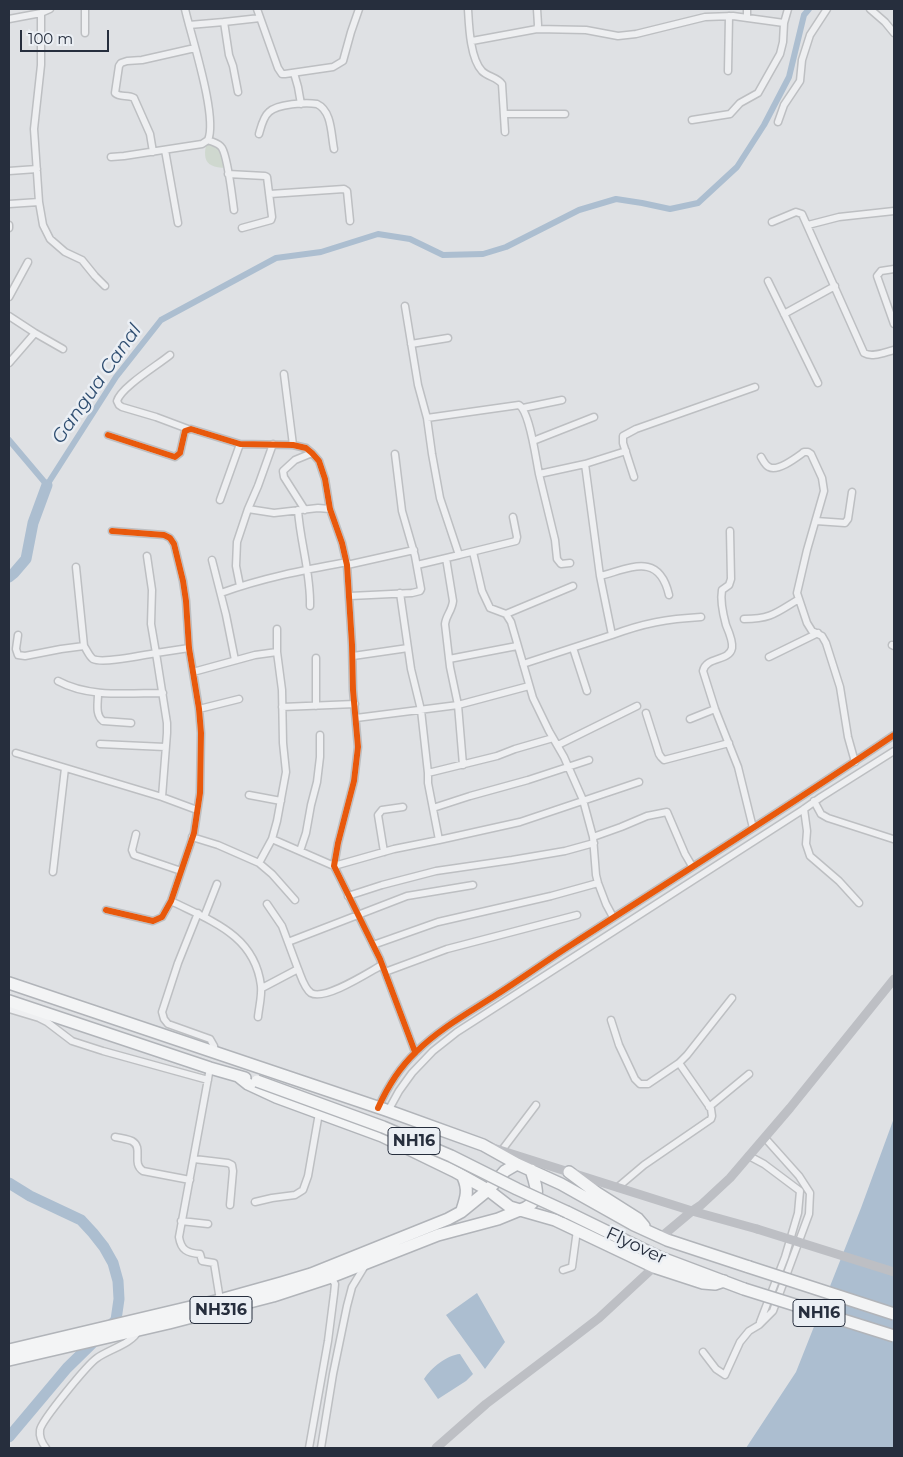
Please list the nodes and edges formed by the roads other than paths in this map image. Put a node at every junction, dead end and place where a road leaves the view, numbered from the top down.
1 (50, 9) edge
2 (85, 9) edge
3 (186, 9) edge
4 (258, 9) edge
5 (359, 9) edge
6 (468, 9) edge
7 (537, 9) edge
8 (747, 9) edge
9 (788, 9) edge
10 (827, 9) edge
11 (870, 9) edge
12 (41, 13) junction
13 (729, 16) junction
14 (260, 18) junction
15 (747, 18) junction
16 (9, 19) edge
17 (224, 22) junction
18 (784, 23) junction
19 (189, 25) junction
20 (537, 29) junction
21 (85, 33) dead end
22 (894, 33) edge
23 (472, 41) junction
24 (195, 48) junction
25 (728, 71) dead end
26 (294, 74) junction
27 (238, 92) dead end
28 (300, 104) junction
29 (504, 114) junction
30 (565, 114) dead end
31 (692, 120) dead end
32 (778, 122) dead end
33 (505, 132) dead end
34 (259, 134) dead end
35 (208, 140) junction
36 (334, 149) dead end
37 (165, 150) junction
38 (153, 152) junction
39 (110, 156) dead end
40 (37, 168) junction
41 (9, 171) edge
42 (228, 174) junction
43 (270, 194) junction
44 (39, 202) junction
45 (9, 204) edge
46 (234, 210) dead end
47 (894, 211) edge
48 (350, 221) dead end
49 (772, 222) dead end
50 (178, 223) dead end
51 (808, 225) junction
52 (242, 228) dead end
53 (28, 262) dead end
54 (894, 269) edge
55 (768, 281) dead end
56 (105, 286) dead end
57 (835, 286) junction
58 (9, 297) edge
59 (405, 306) dead end
60 (784, 314) junction
61 (9, 316) edge
62 (894, 324) edge
63 (35, 333) junction
64 (448, 338) dead end
65 (411, 344) junction
66 (63, 349) dead end
67 (894, 350) edge
68 (170, 355) dead end
69 (9, 363) edge
70 (284, 374) dead end
71 (818, 383) dead end
72 (755, 387) dead end
73 (562, 400) dead end
74 (524, 408) junction
75 (594, 417) dead end
76 (427, 418) junction
77 (188, 430) junction
78 (108, 436) dead end
79 (533, 441) junction
80 (240, 444) junction
81 (273, 444) junction
82 (293, 445) junction
83 (626, 451) junction
84 (312, 453) junction
85 (395, 454) dead end
86 (761, 457) dead end
87 (586, 464) junction
88 (539, 474) junction
89 (634, 477) dead end
90 (852, 492) dead end
91 (220, 500) dead end
92 (248, 509) junction
93 (330, 509) junction
94 (302, 510) junction
95 (513, 517) dead end
96 (816, 521) junction
97 (112, 531) dead end
98 (730, 531) dead end
99 (414, 550) junction
100 (473, 552) junction
101 (459, 555) junction
102 (147, 556) dead end
103 (446, 558) junction
104 (212, 560) dead end
105 (570, 563) dead end
106 (347, 564) junction
107 (417, 565) junction
108 (76, 567) dead end
109 (308, 570) junction
110 (600, 576) junction
111 (240, 586) junction
112 (573, 586) dead end
113 (221, 593) junction
114 (400, 593) junction
115 (669, 595) dead end
116 (350, 596) junction
117 (799, 599) junction
118 (310, 606) dead end
119 (506, 614) junction
120 (701, 617) dead end
121 (744, 619) dead end
122 (277, 629) dead end
123 (818, 633) junction
124 (18, 635) dead end
125 (612, 635) junction
126 (84, 646) junction
127 (517, 646) junction
128 (189, 648) junction
129 (408, 648) junction
130 (573, 648) junction
131 (277, 652) junction
132 (156, 653) junction
133 (353, 656) junction
134 (769, 657) dead end
135 (316, 658) dead end
136 (449, 659) junction
137 (235, 660) junction
138 (523, 664) junction
139 (193, 672) junction
140 (58, 682) dead end
141 (529, 686) junction
142 (587, 691) dead end
143 (163, 693) junction
144 (98, 694) junction
145 (239, 699) dead end
146 (355, 704) junction
147 (458, 705) junction
148 (316, 706) junction
149 (637, 706) dead end
150 (282, 707) junction
151 (199, 709) junction
152 (715, 709) junction
153 (421, 710) junction
154 (646, 713) dead end
155 (356, 718) junction
156 (690, 719) dead end
157 (131, 723) dead end
158 (320, 735) dead end
159 (894, 735) edge
160 (553, 738) junction
161 (729, 743) junction
162 (100, 744) dead end
163 (558, 745) junction
164 (165, 747) junction
165 (894, 751) edge
166 (16, 753) dead end
167 (589, 760) dead end
168 (855, 762) junction
169 (463, 765) junction
170 (568, 767) junction
171 (66, 768) junction
172 (428, 773) junction
173 (639, 782) dead end
174 (249, 795) dead end
175 (162, 797) junction
176 (583, 800) junction
177 (281, 801) junction
178 (814, 801) junction
179 (403, 807) dead end
180 (433, 808) junction
181 (782, 809) junction
182 (804, 809) junction
183 (197, 810) junction
184 (787, 819) junction
185 (753, 828) junction
186 (136, 834) dead end
187 (192, 837) junction
188 (272, 839) junction
189 (893, 839) edge
190 (439, 840) junction
191 (594, 840) junction
192 (300, 851) junction
193 (384, 852) junction
194 (259, 863) junction
195 (334, 866) junction
196 (692, 866) junction
197 (181, 871) junction
198 (53, 872) dead end
199 (598, 883) junction
200 (217, 884) dead end
201 (473, 885) dead end
202 (348, 896) junction
203 (295, 900) dead end
204 (171, 902) junction
205 (859, 903) dead end
206 (267, 904) dead end
207 (106, 910) dead end
208 (201, 915) junction
209 (577, 915) dead end
210 (358, 916) junction
211 (613, 917) junction
212 (288, 942) junction
213 (373, 945) junction
214 (382, 965) junction
215 (298, 969) junction
216 (385, 972) junction
217 (894, 979) edge
218 (9, 983) edge
219 (262, 988) junction
220 (732, 998) dead end
221 (9, 1001) edge
222 (9, 1009) edge
223 (258, 1017) dead end
224 (611, 1020) dead end
225 (211, 1045) junction
226 (415, 1052) junction
227 (678, 1063) junction
228 (206, 1069) junction
229 (749, 1074) dead end
230 (238, 1076) junction
231 (206, 1079) junction
232 (536, 1105) dead end
233 (709, 1107) junction
234 (383, 1110) junction
235 (319, 1113) junction
236 (115, 1136) dead end
237 (765, 1138) junction
238 (483, 1145) junction
239 (502, 1150) junction
240 (749, 1156) junction
241 (194, 1159) junction
242 (517, 1164) junction
243 (531, 1170) junction
244 (569, 1172) junction
245 (463, 1177) junction
246 (190, 1180) junction
247 (618, 1186) junction
248 (488, 1190) junction
249 (255, 1202) dead end
250 (230, 1205) dead end
251 (520, 1210) junction
252 (692, 1211) junction
253 (461, 1212) junction
254 (538, 1214) junction
255 (505, 1216) junction
256 (181, 1221) junction
257 (208, 1224) dead end
258 (577, 1230) junction
259 (656, 1235) junction
260 (361, 1262) junction
261 (654, 1267) junction
262 (564, 1270) dead end
263 (894, 1272) edge
264 (334, 1276) junction
265 (724, 1282) junction
266 (220, 1300) junction
267 (894, 1314) edge
268 (759, 1325) junction
269 (138, 1330) junction
270 (101, 1334) junction
271 (894, 1336) edge
272 (9, 1350) edge
273 (704, 1352) dead end
274 (9, 1360) edge
275 (46, 1448) edge
276 (309, 1448) edge
277 (321, 1448) edge
278 (436, 1448) edge

1 - 12 street
2 - 21 street
3 - 19 street
4 - 14 street
5 - 26 street
6 - 23 street
7 - 20 street
8 - 15 street
9 - 18 street
10 - 32 street
11 - 22 street
12 - 16 street
12 - 40 street
13 - 15 street
13 - 20 street
13 - 25 street
14 - 17 street
14 - 26 street
15 - 18 street
17 - 19 street
17 - 27 street
18 - 31 street
19 - 24 street
20 - 23 street
23 - 29 street
24 - 35 street
24 - 38 street
26 - 28 street
28 - 34 street
28 - 36 street
29 - 30 street
29 - 33 street
35 - 37 street
35 - 42 street
37 - 38 street
37 - 50 street
38 - 39 street
40 - 41 street
40 - 44 street
42 - 43 street
42 - 46 street
43 - 48 street
43 - 52 street
44 - 45 street
44 - 56 street
47 - 51 street
49 - 51 street
51 - 57 street
53 - 58 street
54 - 62 street
55 - 60 street
57 - 60 street
57 - 67 street
59 - 65 street
60 - 71 street
61 - 63 street
63 - 66 street
63 - 69 street
64 - 65 street
65 - 76 street
68 - 77 street
70 - 82 street
72 - 83 street
73 - 74 street
74 - 76 street
74 - 79 street
75 - 79 street
76 - 101 street
77 - 78 street
77 - 80 street
79 - 88 street
80 - 81 street
80 - 91 street
81 - 82 street
81 - 92 street
82 - 84 street
83 - 87 street
83 - 89 street
84 - 93 street
84 - 94 street
85 - 99 street
86 - 96 street
87 - 88 street
87 - 110 street
88 - 105 street
90 - 96 street
92 - 94 street
92 - 111 street
93 - 94 street
93 - 106 street
94 - 109 street
95 - 100 street
96 - 117 street
97 - 128 street
98 - 152 street
99 - 106 street
99 - 107 street
100 - 101 street
100 - 119 street
101 - 103 street
102 - 132 street
103 - 107 street
103 - 136 street
104 - 113 street
106 - 109 street
106 - 116 street
107 - 114 street
108 - 126 street
109 - 111 street
109 - 118 street
110 - 115 street
110 - 125 street
111 - 113 street
112 - 119 street
113 - 137 street
114 - 116 street
114 - 129 street
116 - 133 street
117 - 121 street
117 - 123 street
119 - 127 street
120 - 125 street
122 - 131 street
123 - 134 street
123 - 168 street
124 - 126 street
125 - 130 street
126 - 132 street
127 - 136 street
127 - 138 street
128 - 132 street
128 - 139 street
129 - 133 street
129 - 153 street
130 - 138 street
130 - 142 street
131 - 137 street
131 - 150 street
132 - 143 street
133 - 146 street
135 - 148 street
136 - 147 street
137 - 139 street
138 - 141 street
139 - 151 street
140 - 144 street
141 - 147 street
141 - 160 street
143 - 144 street
143 - 164 street
144 - 157 street
145 - 151 street
146 - 148 street
146 - 155 street
147 - 153 street
147 - 169 street
148 - 150 street
149 - 163 street
150 - 177 street
151 - 183 street
152 - 156 street
152 - 161 street
153 - 155 street
153 - 172 street
154 - 161 street
155 - 195 street
158 - 192 street
159 - 168 street
160 - 163 street
160 - 169 street
161 - 185 street
162 - 164 street
163 - 170 street
164 - 175 street
165 - 178 street
166 - 171 street
167 - 170 street
168 - 181 street
169 - 172 street
170 - 176 street
170 - 180 street
171 - 175 street
171 - 198 street
172 - 180 street
173 - 176 street
174 - 177 street
175 - 183 street
176 - 190 street
176 - 191 street
177 - 188 street
178 - 182 street
178 - 189 street
179 - 193 street
180 - 190 street
181 - 184 street
181 - 185 street
182 - 184 street
182 - 205 street
183 - 187 street
184 - 234 street
185 - 196 street
186 - 197 street
187 - 194 street
187 - 197 street
188 - 192 street
188 - 194 street
190 - 193 street
191 - 196 street
191 - 199 street
191 - 202 street
192 - 195 street
193 - 195 street
194 - 203 street
195 - 202 street
196 - 211 street
197 - 204 street
199 - 211 street
199 - 213 street
200 - 208 street
201 - 210 street
202 - 210 street
204 - 207 street
204 - 208 street
206 - 212 street
208 - 219 street
208 - 225 street
209 - 216 street
210 - 212 street
210 - 213 street
211 - 226 street
212 - 215 street
213 - 214 street
214 - 215 street
214 - 216 street
215 - 219 street
216 - 226 street
217 - 237 street
218 - 225 highway, NH16
219 - 223 street
220 - 227 street
221 - 228 highway, NH16
222 - 231 street
224 - 227 street
225 - 234 highway, NH16
226 - 234 street
227 - 233 street
228 - 230 highway, NH16
228 - 231 street
229 - 233 street
230 - 235 highway
230 - 265 highway, Flyover / NH16, bridge
231 - 241 street
232 - 239 street
233 - 247 street
234 - 238 highway, NH16
235 - 245 highway
235 - 249 street
236 - 246 street
237 - 240 street
237 - 268 street
238 - 239 street
238 - 242 highway, NH16
239 - 244 street
240 - 252 street
240 - 268 street
241 - 246 street
241 - 250 street
242 - 243 highway, NH16
242 - 248 highway
243 - 251 highway
243 - 259 highway, NH16
244 - 247 street
244 - 259 highway
245 - 248 highway
245 - 253 highway
246 - 256 street
247 - 252 street
248 - 251 highway
248 - 253 highway, NH316
251 - 254 highway
251 - 255 highway, NH316
252 - 259 street
252 - 263 street, bridge
253 - 260 highway, NH316
254 - 255 highway
254 - 258 highway
255 - 260 highway, NH316
256 - 257 street
256 - 266 street
258 - 261 highway
258 - 262 street
259 - 267 highway, NH16, bridge
260 - 264 highway, NH316
260 - 266 highway, NH316
260 - 277 street
261 - 265 highway
261 - 278 street
264 - 269 highway, NH316
264 - 276 street
265 - 271 highway, NH16, bridge
266 - 270 highway, NH316
268 - 273 street
269 - 270 highway, NH316
269 - 275 street
270 - 272 highway, NH316
270 - 274 highway, NH316

